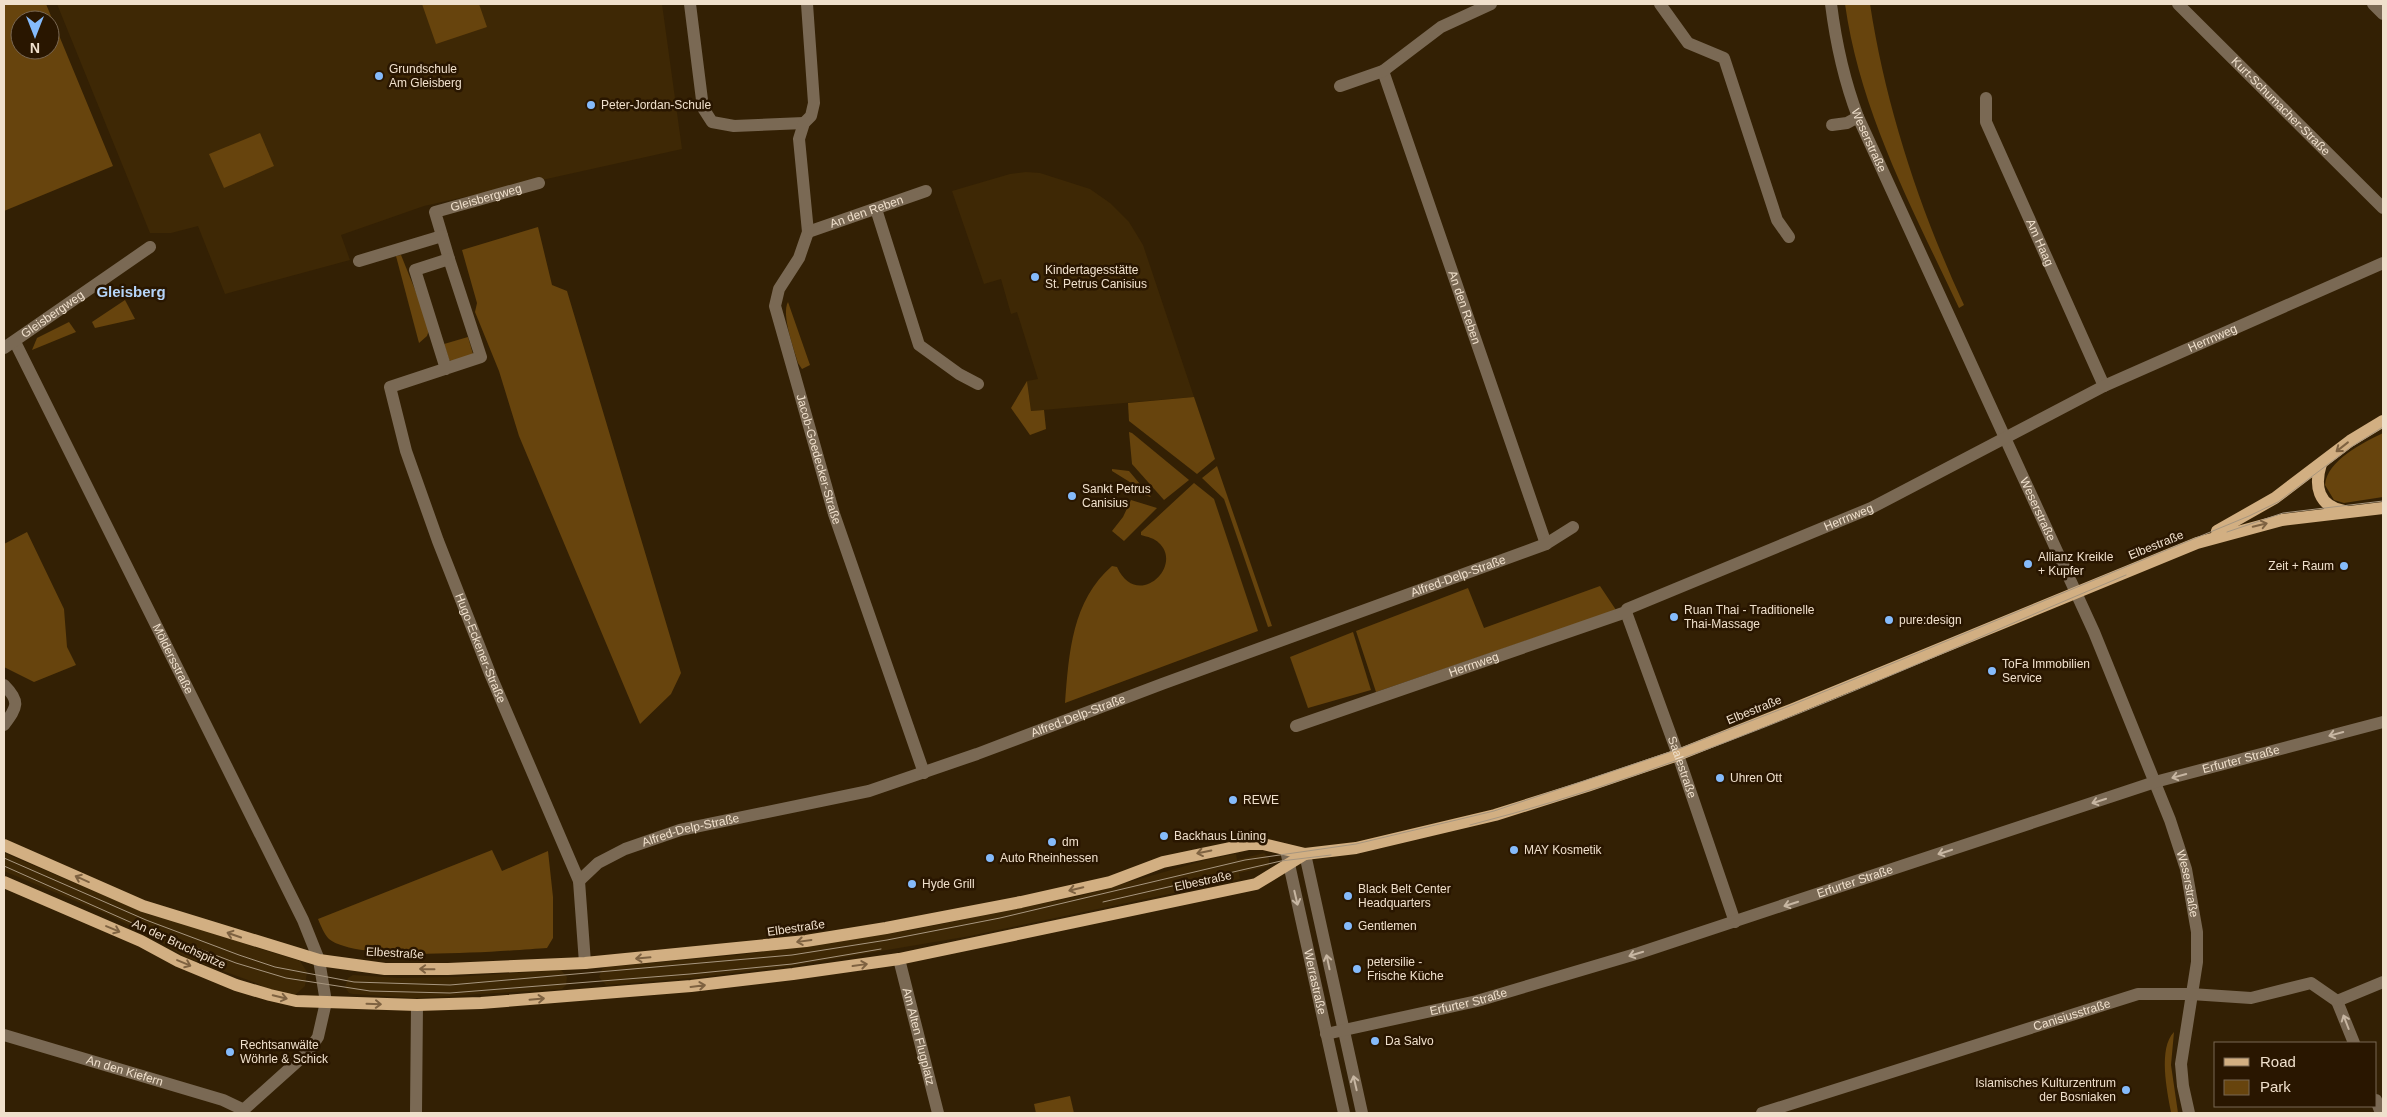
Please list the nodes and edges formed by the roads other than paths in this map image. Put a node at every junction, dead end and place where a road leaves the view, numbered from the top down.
1 (690, 4) edge
2 (807, 4) edge
3 (1491, 4) edge
4 (1660, 4) edge
5 (1831, 4) edge
6 (2178, 4) edge
7 (2373, 4) edge
8 (2383, 14) edge
9 (1383, 71) junction
10 (1340, 86) dead end
11 (1986, 98) dead end
12 (1858, 117) junction
13 (804, 123) junction
14 (1832, 125) dead end
15 (539, 183) dead end
16 (926, 191) dead end
17 (2383, 208) edge
18 (876, 209) junction
19 (434, 212) joint
20 (808, 232) junction
21 (442, 236) junction
22 (1789, 237) dead end
23 (150, 247) dead end
24 (450, 259) junction
25 (359, 261) dead end
26 (2383, 263) edge
27 (15, 342) junction
28 (4, 348) edge
29 (446, 369) junction
30 (978, 384) dead end
31 (2104, 386) junction
32 (2383, 422) edge
33 (2005, 438) junction
34 (2321, 464) junction
35 (2383, 508) edge
36 (2350, 512) junction
37 (1572, 527) dead end
38 (2196, 543) junction
39 (1546, 544) junction
40 (2076, 593) junction
41 (1626, 612) junction
42 (4, 685) edge
43 (2383, 722) edge
44 (4, 725) edge
45 (1296, 726) dead end
46 (1678, 755) junction
47 (924, 773) junction
48 (2155, 782) junction
49 (4, 845) edge
50 (1286, 850) junction
51 (1305, 854) junction
52 (1289, 865) junction
53 (578, 881) junction
54 (4, 882) edge
55 (1735, 922) junction
56 (281, 949) joint
57 (899, 959) junction
58 (319, 960) junction
59 (584, 963) junction
60 (2383, 982) edge
61 (2191, 994) junction
62 (2337, 1001) junction
63 (326, 1002) junction
64 (417, 1005) junction
65 (1343, 1030) junction
66 (4, 1034) edge
67 (1326, 1034) junction
68 (2354, 1042) edge
69 (242, 1111) edge
70 (416, 1113) edge
71 (938, 1113) edge
72 (1344, 1113) edge
73 (1362, 1113) edge
74 (1762, 1113) edge
75 (2189, 1113) edge

1 - 13 street
2 - 13 street, Jacob-Goedecker-Straße
3 - 9 street
4 - 22 street
5 - 12 street, Weserstraße
6 - 17 street, Kurt-Schumacher-Straße
7 - 8 street
9 - 10 street
9 - 39 street, An den Reben
11 - 31 street, Am Haag
12 - 14 street
12 - 33 street, Weserstraße
13 - 20 street, Jacob-Goedecker-Straße
15 - 19 street, Gleisbergweg
16 - 18 street, An den Reben
18 - 20 street, An den Reben
18 - 30 street
19 - 21 street, Hugo-Eckener-Straße
20 - 47 street, Jacob-Goedecker-Straße
21 - 24 street, Hugo-Eckener-Straße
21 - 25 street
23 - 27 street, Gleisbergweg
24 - 29 street
24 - 29 street, Hugo-Eckener-Straße
26 - 31 street, Herrnweg
27 - 28 street, Gleisbergweg
27 - 58 street, Möldersstraße
29 - 53 street, Hugo-Eckener-Straße
31 - 33 street, Herrnweg
32 -> 34 main road, Elbestraße
33 - 40 street, Weserstraße
33 - 41 street, Herrnweg
34 - 36 main road
34 - 38 main road, Elbestraße
35 - 36 main road, Elbestraße
38 -> 36 main road, Elbestraße
37 - 39 street, Alfred-Delp-Straße
38 - 40 main road, Elbestraße
39 - 47 street, Alfred-Delp-Straße
40 - 46 main road, Elbestraße
40 - 48 street, Weserstraße
41 - 45 street, Herrnweg
41 - 46 street, Saalestraße
42 - 44 street
43 -> 48 street, Erfurter Straße
46 - 51 main road, Elbestraße
46 - 55 street, Saalestraße
47 - 53 street, Alfred-Delp-Straße
48 -> 55 street, Erfurter Straße
48 - 61 street, Weserstraße
56 -> 49 main road, An der Bruchspitze
50 - 51 main road, Elbestraße
50 - 52 street, Werrastraße
50 -> 59 main road, Elbestraße
51 - 52 main road, Elbestraße
65 -> 51 street, Werrastraße
52 - 57 main road, Elbestraße
52 -> 67 street, Werrastraße
53 - 59 street, Hugo-Eckener-Straße
54 -> 63 main road, An der Bruchspitze
55 -> 65 street, Erfurter Straße
56 - 58 main road, Elbestraße
64 -> 57 main road, Elbestraße
57 - 71 street, Am Alten Flugplatz
59 -> 58 main road, Elbestraße
58 - 63 street, Möldersstraße
60 - 62 street
61 - 62 street, Canisiusstraße
61 - 74 street, Canisiusstraße
61 - 75 street, Weserstraße
68 -> 62 street
63 -> 64 main road, Elbestraße
63 - 69 street
64 - 70 street
65 - 67 street, Erfurter Straße
73 -> 65 street, Werrastraße
66 - 69 street, An den Kiefern
67 - 72 street, Werrastraße

